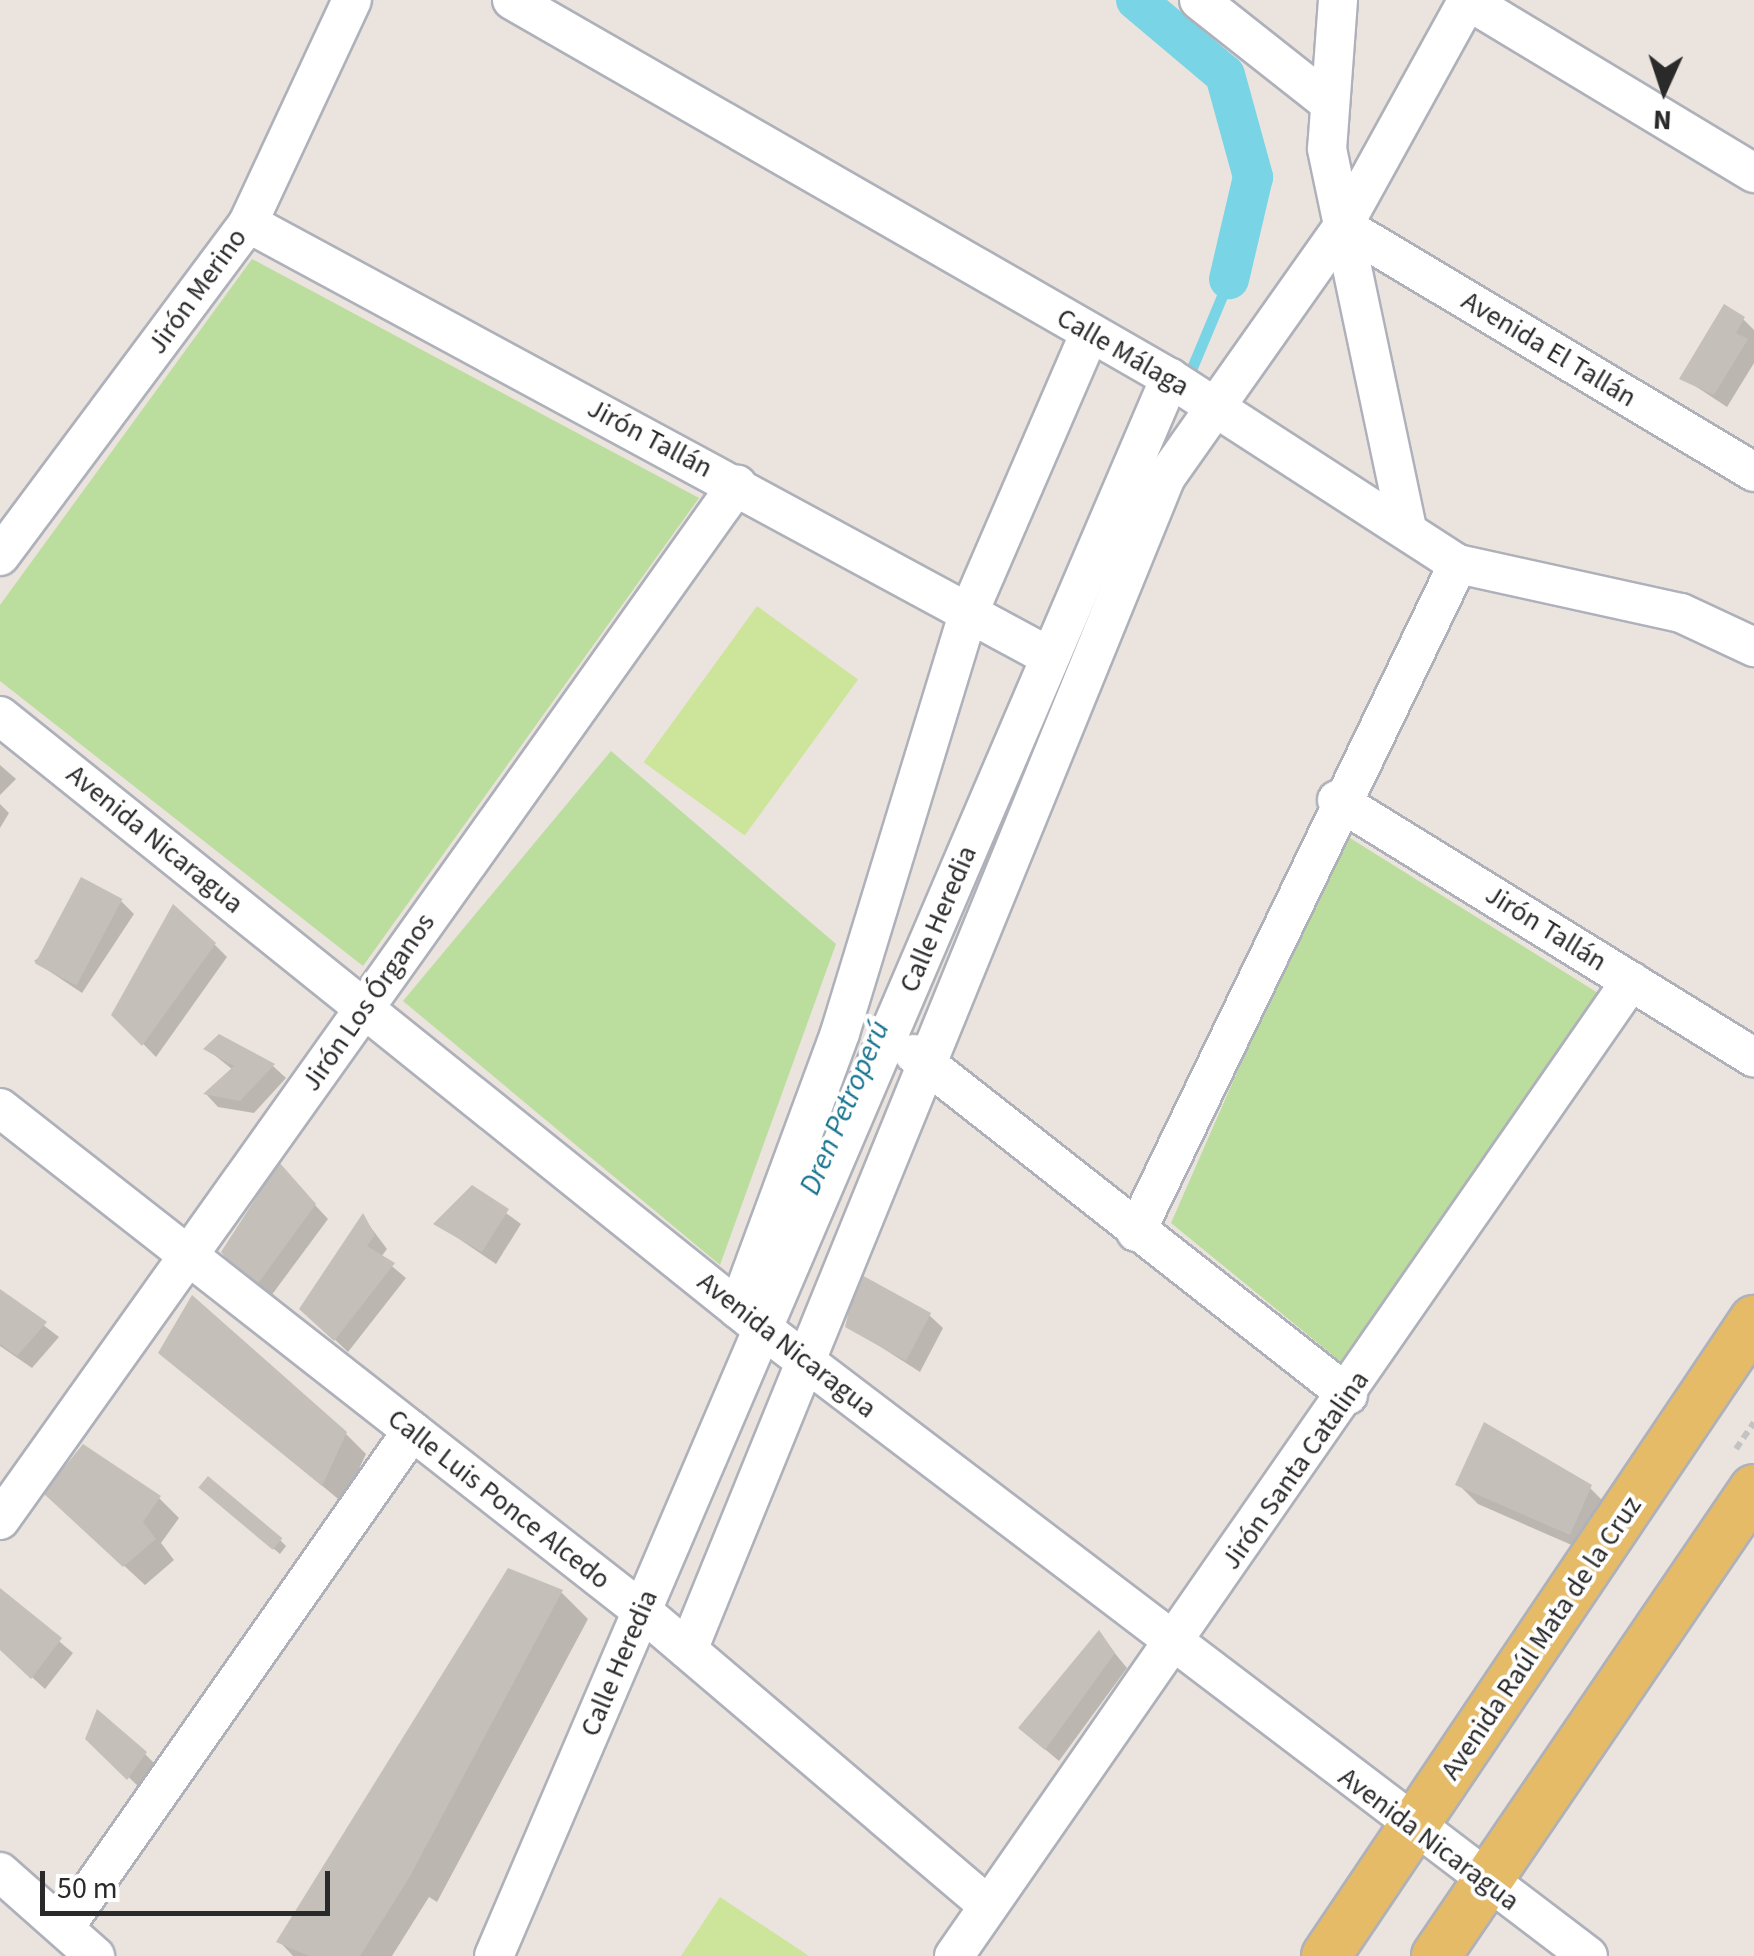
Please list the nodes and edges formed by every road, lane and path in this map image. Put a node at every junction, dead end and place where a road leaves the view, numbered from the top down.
1 (352, 0) edge
2 (512, 0) edge
3 (1199, 0) edge
4 (1338, 0) edge
5 (1468, 0) edge
6 (1328, 102) junction
7 (1754, 173) edge
8 (248, 223) junction
9 (1343, 226) junction
10 (1090, 333) junction
11 (1170, 378) junction
12 (1214, 406) junction
13 (1754, 472) edge
14 (738, 485) junction
15 (1408, 530) junction
16 (0, 556) edge
17 (1458, 564) junction
18 (969, 612) junction
19 (1754, 647) edge
20 (1050, 657) junction
21 (0, 716) edge
22 (1338, 800) junction
23 (1631, 981) junction
24 (365, 1006) junction
25 (889, 1034) junction
26 (1754, 1058) edge
27 (932, 1068) junction
28 (0, 1108) edge
29 (1136, 1232) junction
30 (188, 1256) junction
31 (750, 1319) junction
32 (1754, 1320) edge
33 (806, 1362) junction
34 (1348, 1395) junction
35 (412, 1431) junction
36 (1754, 1490) edge
37 (0, 1520) edge
38 (642, 1610) junction
39 (1173, 1642) junction
40 (688, 1650) junction
41 (1412, 1829) junction
42 (0, 1872) edge
43 (1485, 1883) junction
44 (987, 1905) junction
45 (64, 1928) junction
46 (95, 1956) edge
47 (494, 1956) edge
48 (954, 1956) edge
49 (1326, 1956) edge
50 (1436, 1956) edge
51 (1588, 1956) edge

1 - 8 street, Jirón Merino
2 - 10 street, Calle Málaga
3 - 6 street
4 - 6 street
5 - 7 street
5 - 9 street
6 - 9 street
8 - 14 street, Jirón Tallán
8 - 16 street, Jirón Merino
9 - 12 street
9 - 13 street, Avenida El Tallán
9 - 15 street
10 - 11 street, Calle Málaga
10 - 18 street
11 - 12 street, Calle Málaga
11 - 20 street, Calle Heredia
12 - 15 street, Calle Málaga
12 - 27 street
14 - 18 street, Jirón Tallán
14 - 24 street, Jirón Los Órganos
15 - 17 street, Calle Málaga
17 - 19 street, Calle Málaga
17 - 22 street
18 - 20 street, Jirón Tallán
18 - 31 street
20 - 25 street, Calle Heredia
21 - 24 street, Avenida Nicaragua
22 - 23 street, Jirón Tallán
22 - 29 street
23 - 26 street, Jirón Tallán
23 - 34 street, Jirón Santa Catalina
24 - 30 street, Jirón Los Órganos
24 - 31 street, Avenida Nicaragua
25 - 27 street
25 - 31 street, Calle Heredia
27 - 29 street
27 - 33 street
28 - 30 street, Calle Luis Ponce Alcedo
29 - 34 street
30 - 35 street, Calle Luis Ponce Alcedo
30 - 37 street, Jirón Los Órganos
31 - 33 street, Avenida Nicaragua
31 - 38 street, Calle Heredia
32 - 41 main road, Avenida Raúl Mata de la Cruz
33 - 39 street, Avenida Nicaragua
33 - 40 street
34 - 39 street, Jirón Santa Catalina
35 - 38 street, Calle Luis Ponce Alcedo
35 - 45 street
36 - 43 main road
38 - 40 street, Calle Luis Ponce Alcedo
38 - 47 street, Calle Heredia
39 - 41 street, Avenida Nicaragua
39 - 44 street, Jirón Santa Catalina
40 - 44 street, Calle Luis Ponce Alcedo
41 - 43 street, Avenida Nicaragua
41 - 49 main road, Avenida Raúl Mata de la Cruz
42 - 45 street
43 - 50 main road
43 - 51 street, Avenida Nicaragua
44 - 48 street, Jirón Santa Catalina
45 - 46 street

